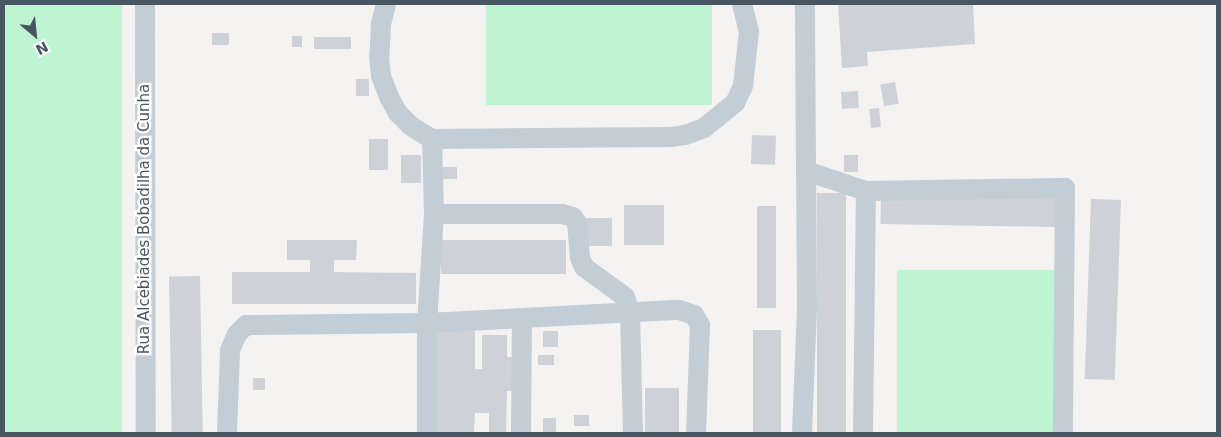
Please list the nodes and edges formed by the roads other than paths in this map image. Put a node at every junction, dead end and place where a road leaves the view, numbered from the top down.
1 (145, 4) edge
2 (386, 4) edge
3 (742, 4) edge
4 (805, 4) edge
5 (432, 139) junction
6 (806, 171) junction
7 (866, 191) junction
8 (434, 214) junction
9 (630, 312) junction
10 (522, 320) junction
11 (427, 323) junction
12 (146, 433) edge
13 (227, 433) edge
14 (427, 433) edge
15 (521, 433) edge
16 (633, 433) edge
17 (696, 433) edge
18 (802, 433) edge
19 (862, 433) edge
20 (1063, 433) edge

1 - 12 street, Rua Alcebiades Bobadilha da Cunha
2 - 5 street
3 - 5 street
4 - 6 street
5 - 8 street
6 - 7 street
6 - 18 street
7 - 19 street
7 - 20 street
8 - 9 street
8 - 11 street
9 - 10 street
9 - 16 street
9 - 17 street
10 - 11 street
10 - 15 street
11 - 13 street
11 - 14 street

